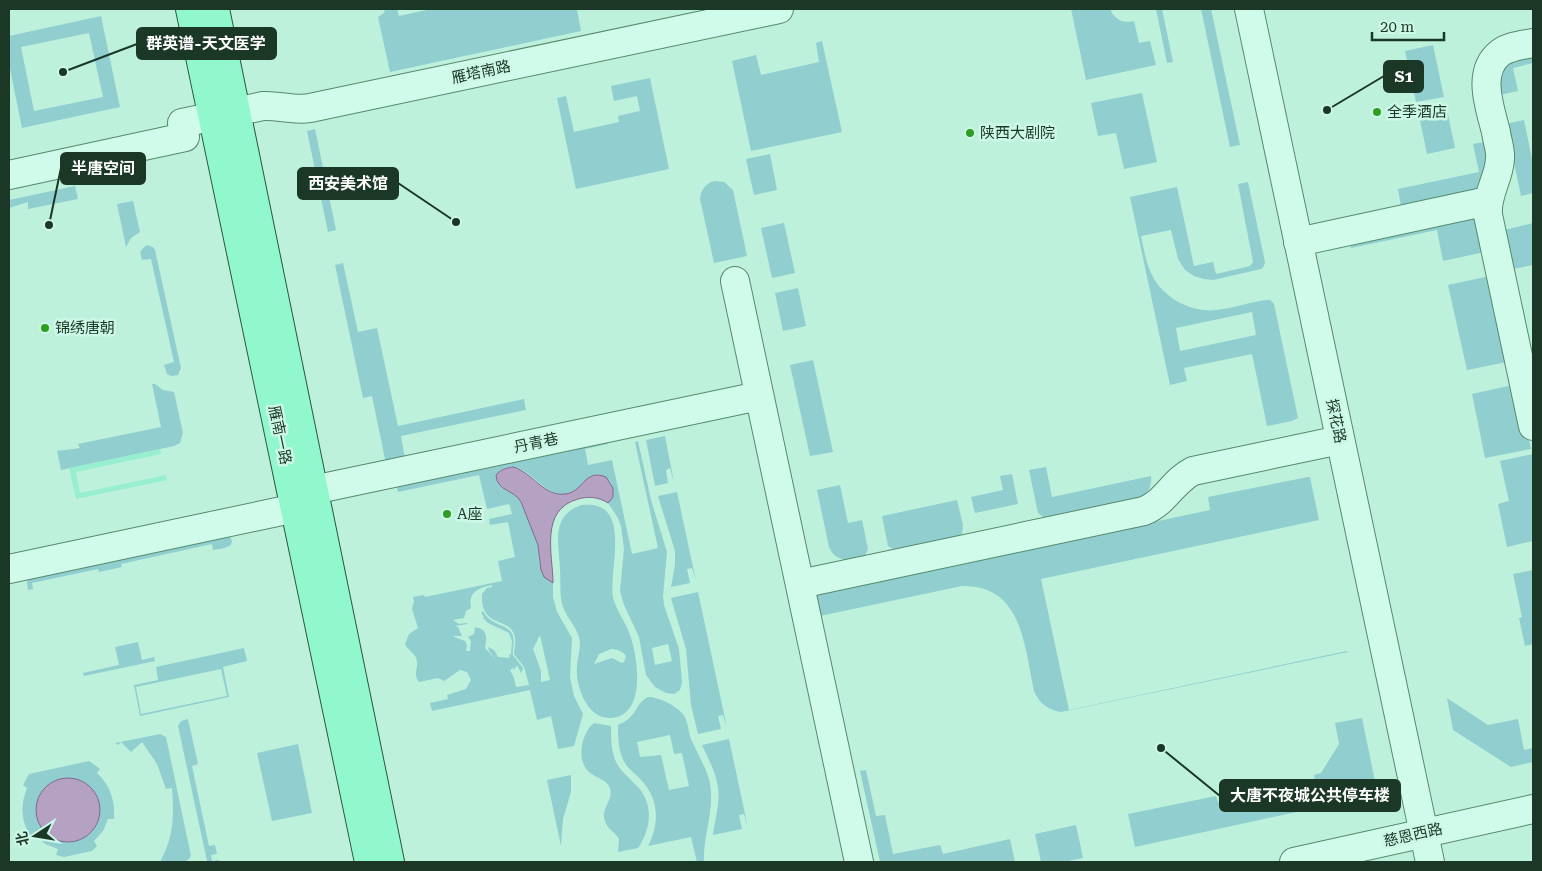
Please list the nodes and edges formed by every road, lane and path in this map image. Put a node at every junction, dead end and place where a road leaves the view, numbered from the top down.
1 (190, 9) edge
2 (215, 9) edge
3 (779, 9) edge
4 (1249, 9) edge
5 (1533, 43) edge
6 (225, 114) junction
7 (9, 174) edge
8 (1488, 201) junction
9 (1298, 242) junction
10 (735, 281) dead end
11 (760, 396) junction
12 (1533, 426) edge
13 (1340, 440) junction
14 (305, 499) junction
15 (9, 570) edge
16 (800, 584) junction
17 (1533, 809) edge
18 (1424, 832) junction
19 (369, 862) edge
20 (390, 862) edge
21 (859, 862) edge
22 (1294, 862) edge
23 (1430, 862) edge

1 - 6 main road, 雁南一路
2 - 6 main road, 雁南一路
3 - 6 street, 雁塔南路
4 - 9 street, 探花路
5 - 8 street
6 - 7 street, 雁塔南路
6 - 14 main road, 雁南一路
8 - 9 street
8 - 12 street
9 - 13 street, 探花路
10 - 11 street
11 - 14 street, 丹青巷
11 - 16 street
13 - 16 street
13 - 18 street, 探花路
14 - 15 street, 丹青巷
14 - 19 main road, 雁南一路
14 - 20 main road, 雁南一路
16 - 21 street
17 - 18 street, 慈恩西路
18 - 22 street, 慈恩西路
18 - 23 street, 探花路

